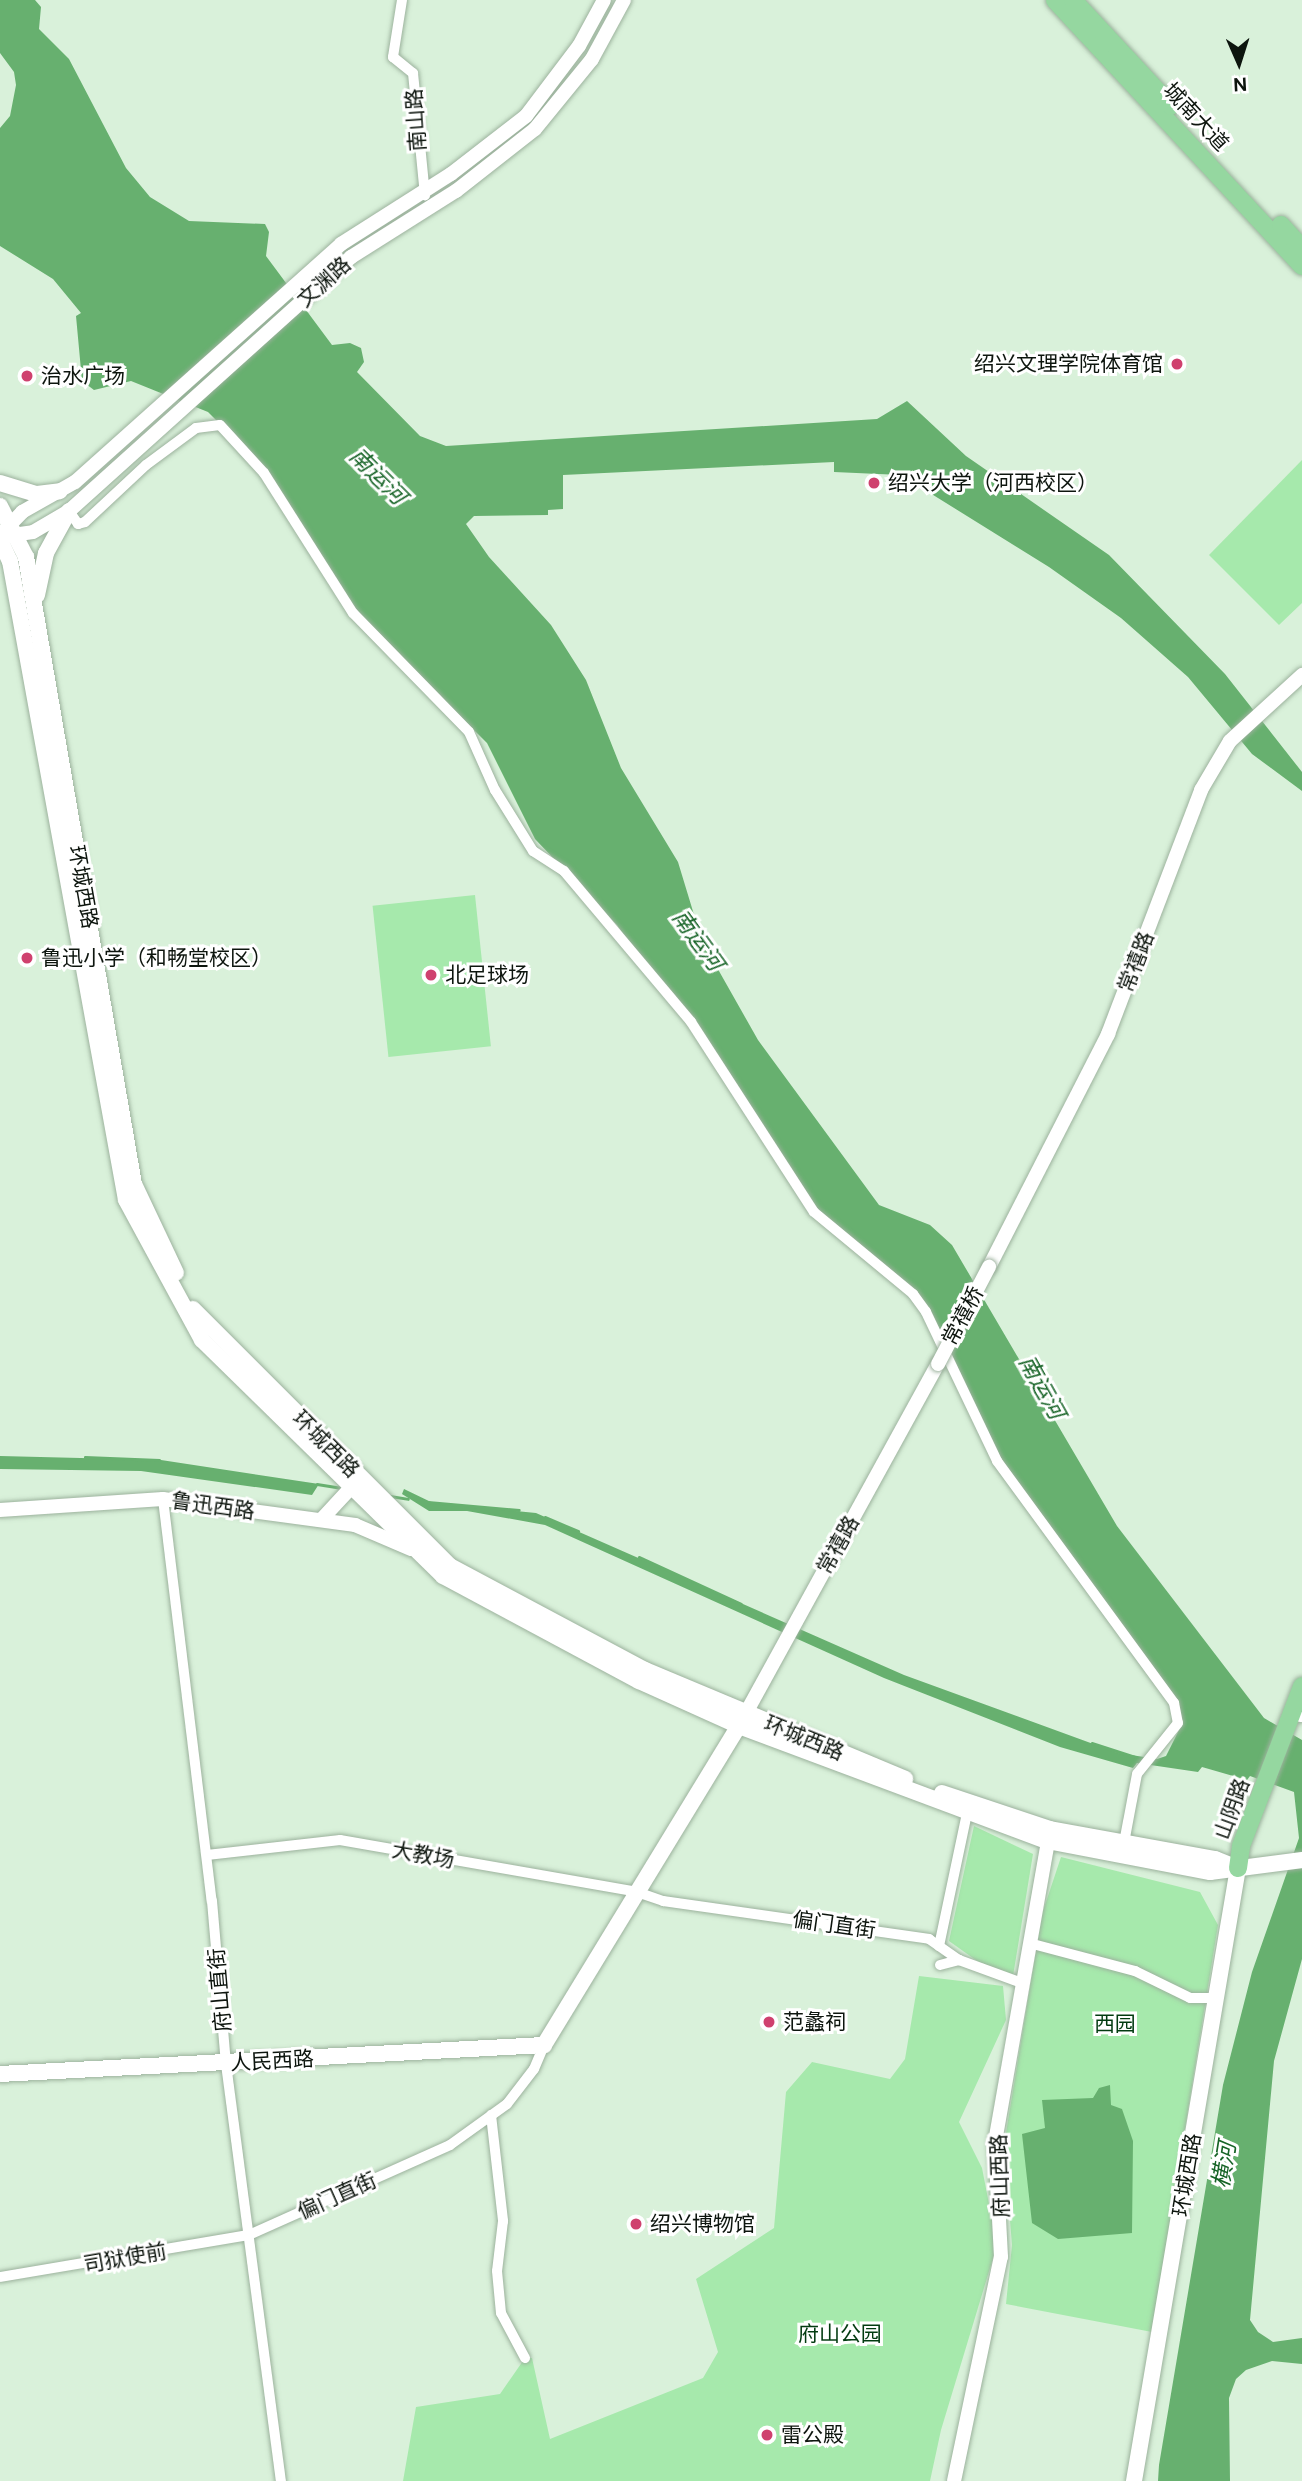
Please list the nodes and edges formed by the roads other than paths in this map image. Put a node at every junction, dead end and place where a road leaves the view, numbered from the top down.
1 (402, 0) edge
2 (604, 0) edge
3 (624, 0) edge
4 (1055, 0) edge
5 (1073, 0) edge
6 (423, 192) junction
7 (431, 206) junction
8 (1302, 248) edge
9 (1302, 266) edge
10 (0, 483) edge
11 (60, 491) junction
12 (0, 506) edge
13 (69, 511) junction
14 (5, 534) edge
15 (0, 578) edge
16 (29, 620) junction
17 (1302, 675) edge
18 (989, 1267) joint
19 (937, 1364) joint
20 (356, 1483) junction
21 (163, 1499) junction
22 (0, 1510) edge
23 (321, 1520) junction
24 (419, 1553) junction
25 (1302, 1686) edge
26 (1301, 1715) edge
27 (742, 1720) junction
28 (1289, 1733) junction
29 (967, 1813) junction
30 (1049, 1835) junction
31 (1124, 1843) junction
32 (207, 1855) junction
33 (1295, 1861) edge
34 (1238, 1868) junction
35 (637, 1892) junction
36 (1029, 1942) junction
37 (939, 1947) junction
38 (959, 1960) junction
39 (940, 1965) dead end
40 (1022, 1983) junction
41 (1217, 1998) junction
42 (544, 2045) junction
43 (226, 2064) junction
44 (0, 2074) edge
45 (491, 2115) junction
46 (249, 2235) junction
47 (0, 2277) edge
48 (525, 2358) dead end
49 (281, 2481) edge
50 (954, 2481) edge
51 (1134, 2481) edge

1 - 6 street, 南山路
2 - 6 street, 文渊路
3 - 7 street, 文渊路
4 - 9 main road, 城南大道
5 - 8 main road, 城南大道
6 - 7 street, 南山路
6 - 11 street, 文渊路
7 - 13 street, 文渊路
10 - 11 main road
11 - 14 street, 文渊路
12 - 14 main road, 环城西路
13 - 14 street, 文渊路
13 - 16 main road
13 - 31 street
14 - 16 main road, 环城西路
15 - 16 main road
16 - 20 main road, 环城西路
17 - 18 street, 常禧路
18 - 19 street, 常禧桥, bridge
19 - 27 street, 常禧路
20 - 23 street
20 - 24 main road, 环城西路
20 - 27 main road, 环城西路
21 - 22 street, 鲁迅西路
21 - 23 street, 鲁迅西路
21 - 32 street, 府山直街
23 - 24 street, 鲁迅西路
24 - 27 main road, 环城西路
25 - 28 main road, 山阴路
26 - 28 main road, 山阴路
27 - 29 main road, 环城西路
27 - 30 main road, 环城西路
27 - 35 main road
28 - 34 main road, 山阴路
29 - 30 main road, 环城西路
29 - 37 street
30 - 31 main road, 环城西路
30 - 34 main road, 环城西路
30 - 36 street, 府山西路
31 - 34 main road, 环城西路
32 - 35 street, 大教场
32 - 43 street, 府山直街
33 - 34 main road
34 - 41 main road, 环城西路
35 - 37 street, 偏门直街
35 - 42 main road
36 - 40 street, 府山西路
36 - 41 street
37 - 38 street, 偏门直街
38 - 39 street
38 - 40 street, 偏门直街
40 - 50 street, 府山西路
41 - 51 main road, 环城西路
42 - 43 main road, 人民西路
42 - 45 street, 偏门直街
43 - 44 main road, 人民西路
43 - 46 street, 府山直街
45 - 46 street, 偏门直街
45 - 48 street
46 - 47 street, 司狱使前
46 - 49 street, 府山直街

